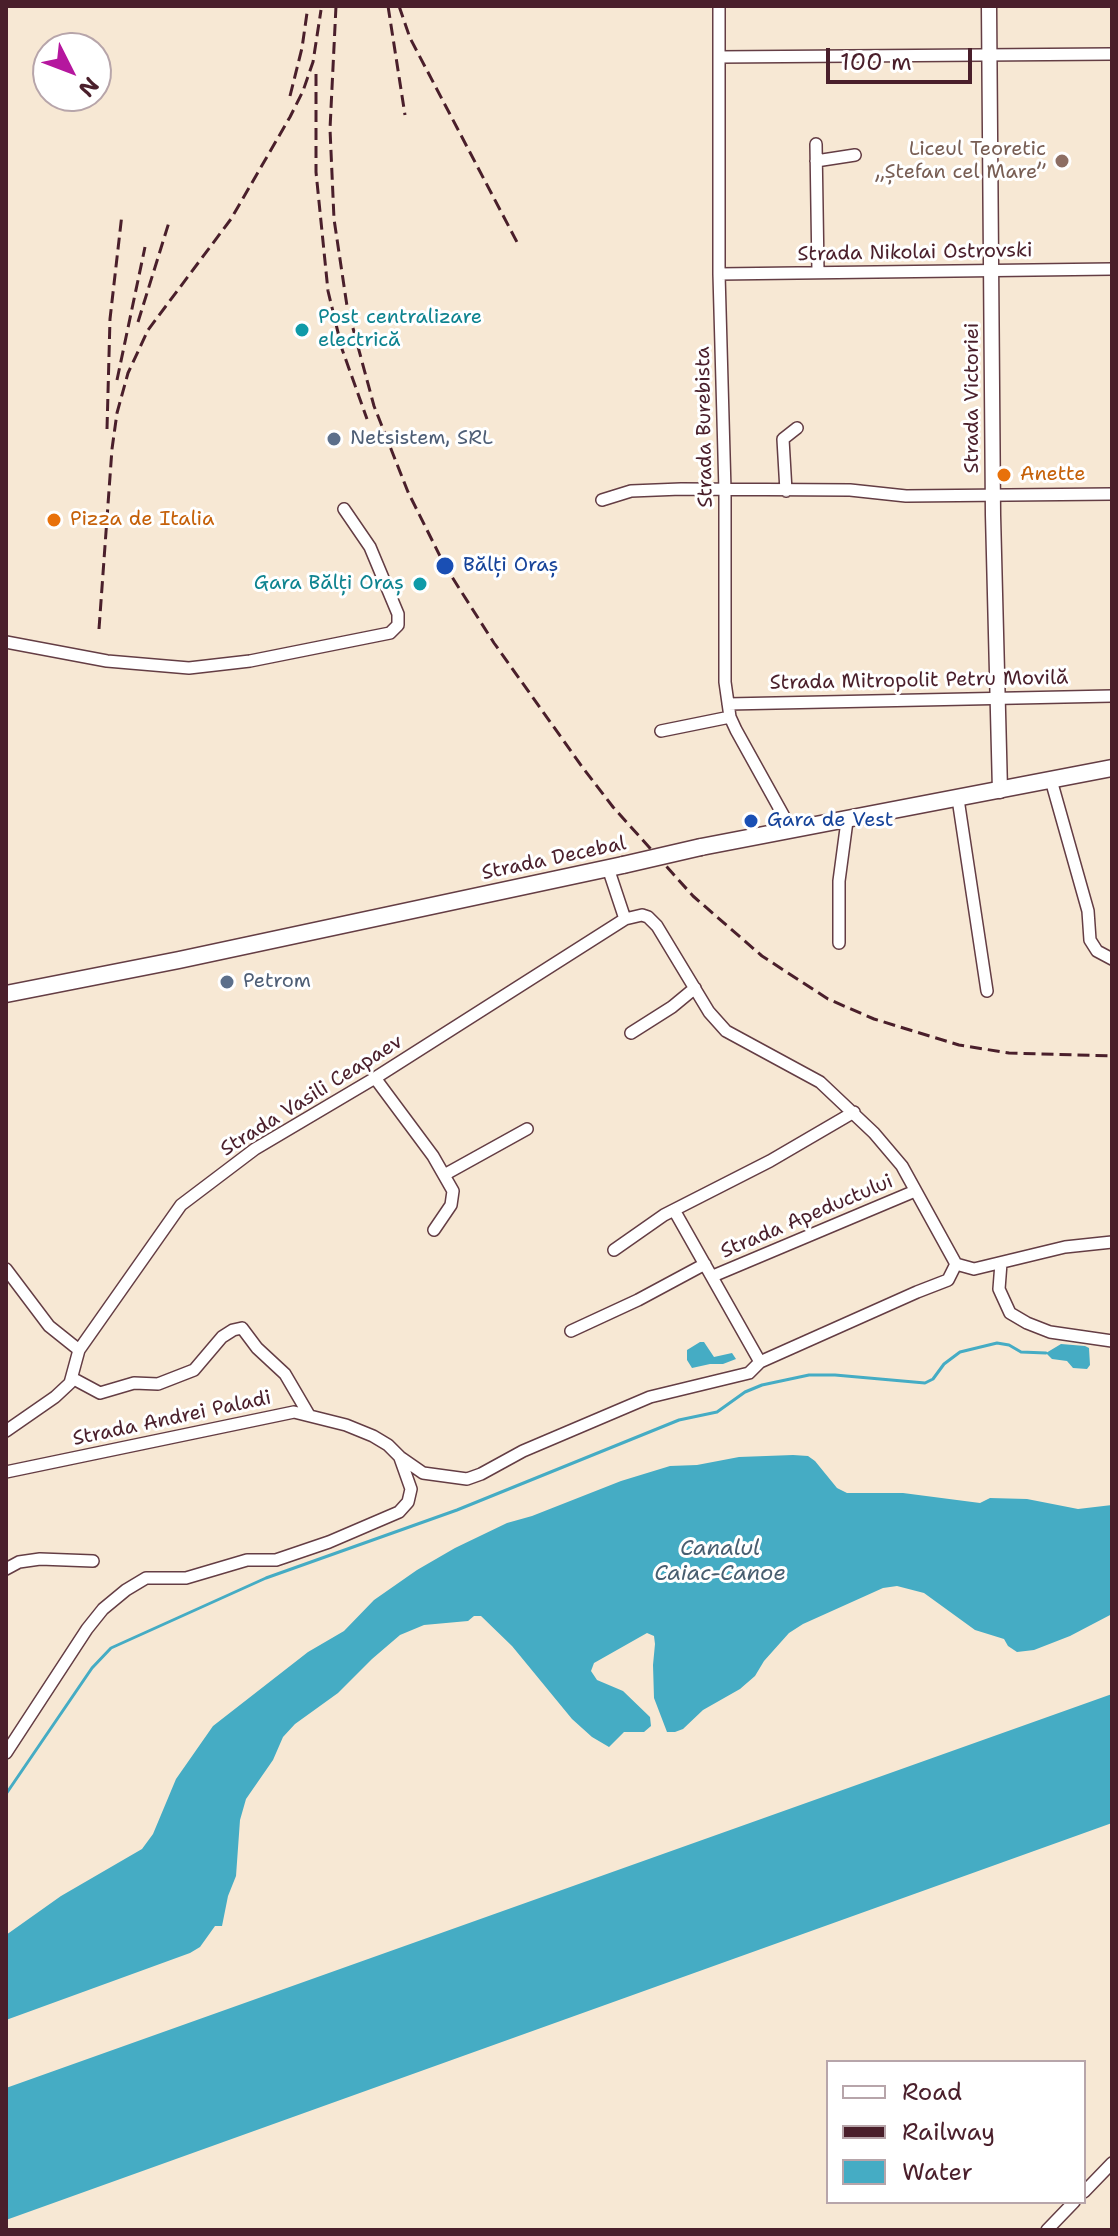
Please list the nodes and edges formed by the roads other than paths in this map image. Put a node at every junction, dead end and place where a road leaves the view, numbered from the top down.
1 (719, 6) edge
2 (989, 6) edge
3 (1112, 54) edge
4 (989, 55) junction
5 (719, 57) junction
6 (816, 144) dead end
7 (855, 155) dead end
8 (816, 161) junction
9 (1112, 269) edge
10 (992, 270) junction
11 (818, 272) junction
12 (719, 274) junction
13 (797, 428) dead end
14 (725, 491) junction
15 (786, 491) junction
16 (1112, 494) edge
17 (993, 496) junction
18 (602, 500) dead end
19 (344, 509) dead end
20 (6, 642) edge
21 (1112, 696) edge
22 (996, 699) junction
23 (728, 704) junction
24 (730, 717) junction
25 (661, 731) dead end
26 (1112, 768) edge
27 (1051, 780) junction
28 (1000, 791) junction
29 (958, 799) junction
30 (847, 821) junction
31 (792, 831) junction
32 (616, 866) junction
33 (625, 919) junction
34 (839, 943) dead end
35 (1112, 959) edge
36 (695, 988) junction
37 (987, 991) dead end
38 (6, 994) edge
39 (631, 1033) dead end
40 (375, 1078) junction
41 (854, 1112) junction
42 (527, 1129) dead end
43 (444, 1175) junction
44 (915, 1191) junction
45 (674, 1210) junction
46 (434, 1230) dead end
47 (1112, 1242) edge
48 (614, 1250) dead end
49 (1001, 1263) junction
50 (705, 1264) junction
51 (956, 1264) junction
52 (6, 1269) edge
53 (713, 1276) junction
54 (571, 1331) dead end
55 (1112, 1341) edge
56 (79, 1350) junction
57 (760, 1362) junction
58 (72, 1378) junction
59 (310, 1416) junction
60 (6, 1431) edge
61 (400, 1457) junction
62 (6, 1472) edge
63 (93, 1561) dead end
64 (6, 1569) edge
65 (6, 1753) edge
66 (1112, 2163) edge
67 (1086, 2190) edge
68 (1072, 2204) edge
69 (1047, 2230) edge

1 - 5 street, Strada Burebista
2 - 4 street, Strada Victoriei
3 - 4 street
4 - 5 street
4 - 10 street, Strada Victoriei
5 - 12 street, Strada Burebista
6 - 8 street
7 - 8 street
8 - 11 street
9 - 10 street, Strada Nikolai Ostrovski
10 - 11 street, Strada Nikolai Ostrovski
10 - 17 street, Strada Victoriei
11 - 12 street, Strada Nikolai Ostrovski
12 - 14 street, Strada Burebista
13 - 15 street
14 - 15 street
14 - 18 street
14 - 23 street, Strada Burebista
15 - 17 street
16 - 17 street
17 - 22 street, Strada Victoriei
19 - 20 street
21 - 22 street, Strada Mitropolit Petru Movilă
22 - 23 street, Strada Mitropolit Petru Movilă
22 - 28 street, Strada Victoriei
23 - 24 street, Strada Burebista
24 - 25 street
24 - 31 street, Strada Burebista
26 - 27 main road, Strada Decebal
27 - 28 main road, Strada Decebal
27 - 35 street
28 - 29 main road, Strada Decebal
29 - 30 main road, Strada Decebal
29 - 37 street
30 - 31 main road, Strada Decebal
30 - 34 street
31 - 32 main road, Strada Decebal, bridge
32 - 33 street
32 - 38 main road, Strada Decebal
33 - 36 street
33 - 40 street, Strada Vasili Ceapaev
36 - 39 street
36 - 41 street
40 - 43 street
40 - 56 street, Strada Vasili Ceapaev
41 - 44 street
41 - 45 street
42 - 43 street
43 - 46 street
44 - 51 street
44 - 53 street, Strada Apeductului
45 - 48 street
45 - 50 street
47 - 49 street
49 - 51 street
49 - 55 street
50 - 53 street
50 - 54 street, Strada Apeductului
51 - 57 street
52 - 56 street
53 - 57 street
56 - 58 street, Strada Vasili Ceapaev
57 - 61 street
58 - 59 street
58 - 60 street
59 - 61 street, Strada Andrei Paladi
59 - 62 street, Strada Andrei Paladi
61 - 65 street
63 - 64 street
66 - 67 street
68 - 69 street

